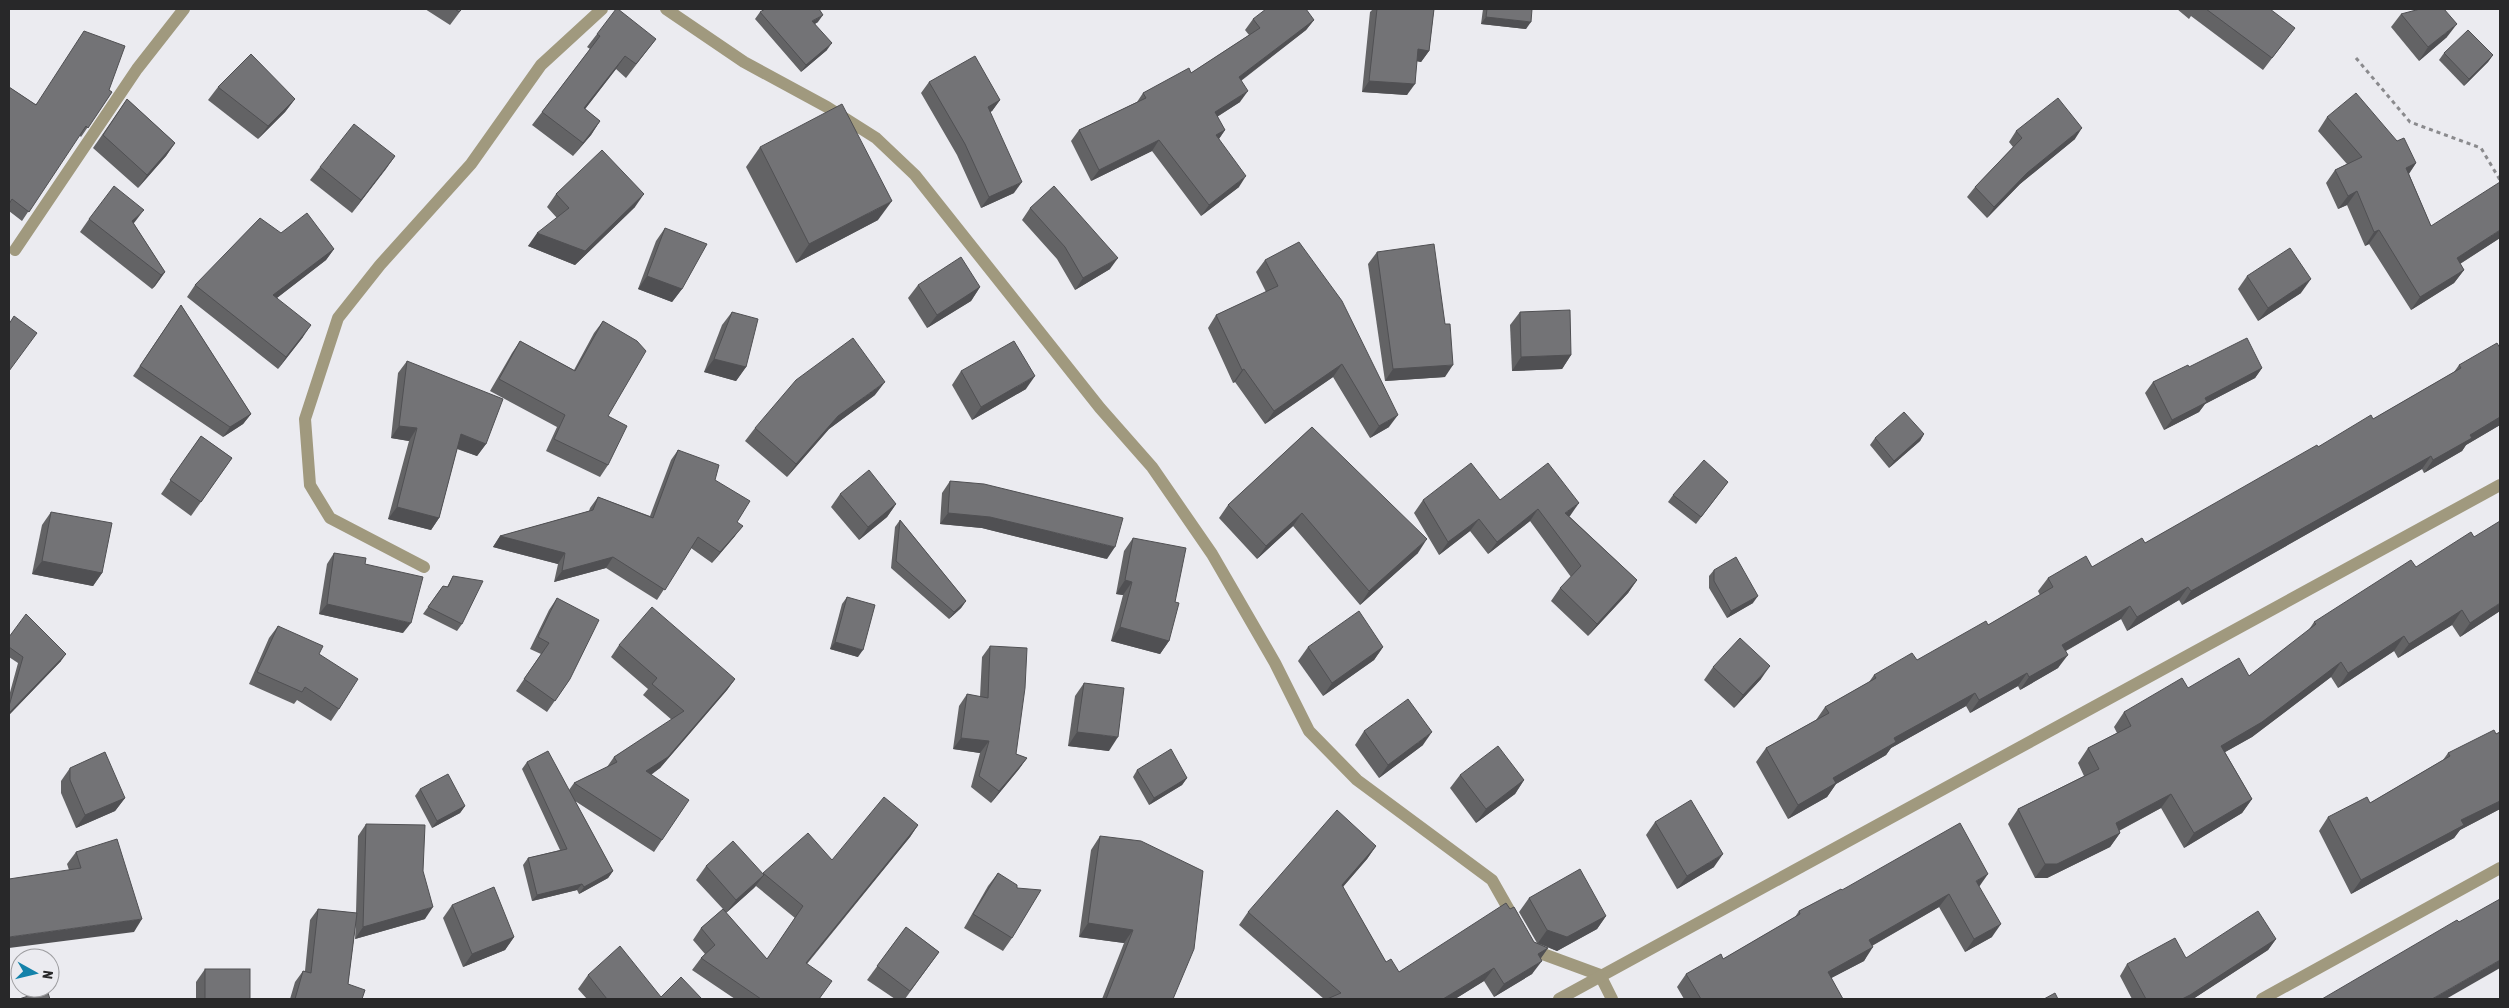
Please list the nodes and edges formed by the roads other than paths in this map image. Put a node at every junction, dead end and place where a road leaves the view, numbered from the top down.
1 (184, 9) edge
2 (602, 9) edge
3 (666, 9) edge
4 (16, 250) dead end
5 (2500, 485) edge
6 (424, 567) dead end
7 (2500, 868) edge
8 (1600, 975) junction
9 (1558, 999) edge
10 (1612, 999) edge
11 (2262, 999) edge

1 - 4 street
2 - 6 street
3 - 8 street
5 - 8 street
7 - 11 street
8 - 9 street
8 - 10 street

